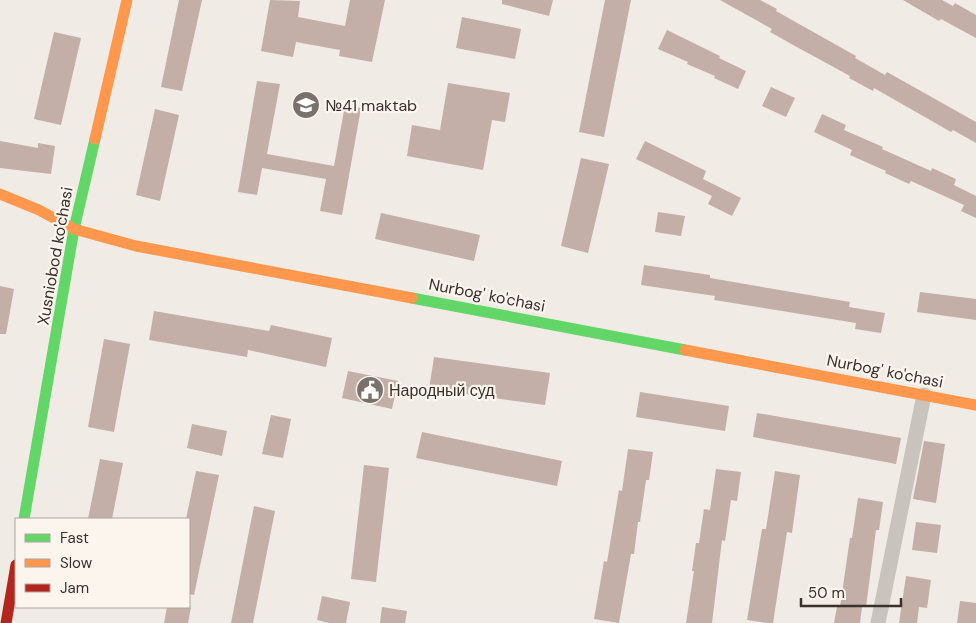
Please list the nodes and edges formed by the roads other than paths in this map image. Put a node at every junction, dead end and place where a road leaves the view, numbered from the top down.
1 (127, 0) edge
2 (0, 194) edge
3 (74, 229) junction
4 (924, 394) junction
5 (976, 405) edge
6 (24, 518) edge
7 (15, 571) edge
8 (6, 623) edge
9 (878, 623) edge

1 - 3 street, Xusniobod ko'chasi
2 - 3 street, Nurbog' ko'chasi
3 - 4 street, Nurbog' ko'chasi
3 - 6 street, Xusniobod ko'chasi
4 - 5 street, Nurbog' ko'chasi
4 - 9 street
7 - 8 street

